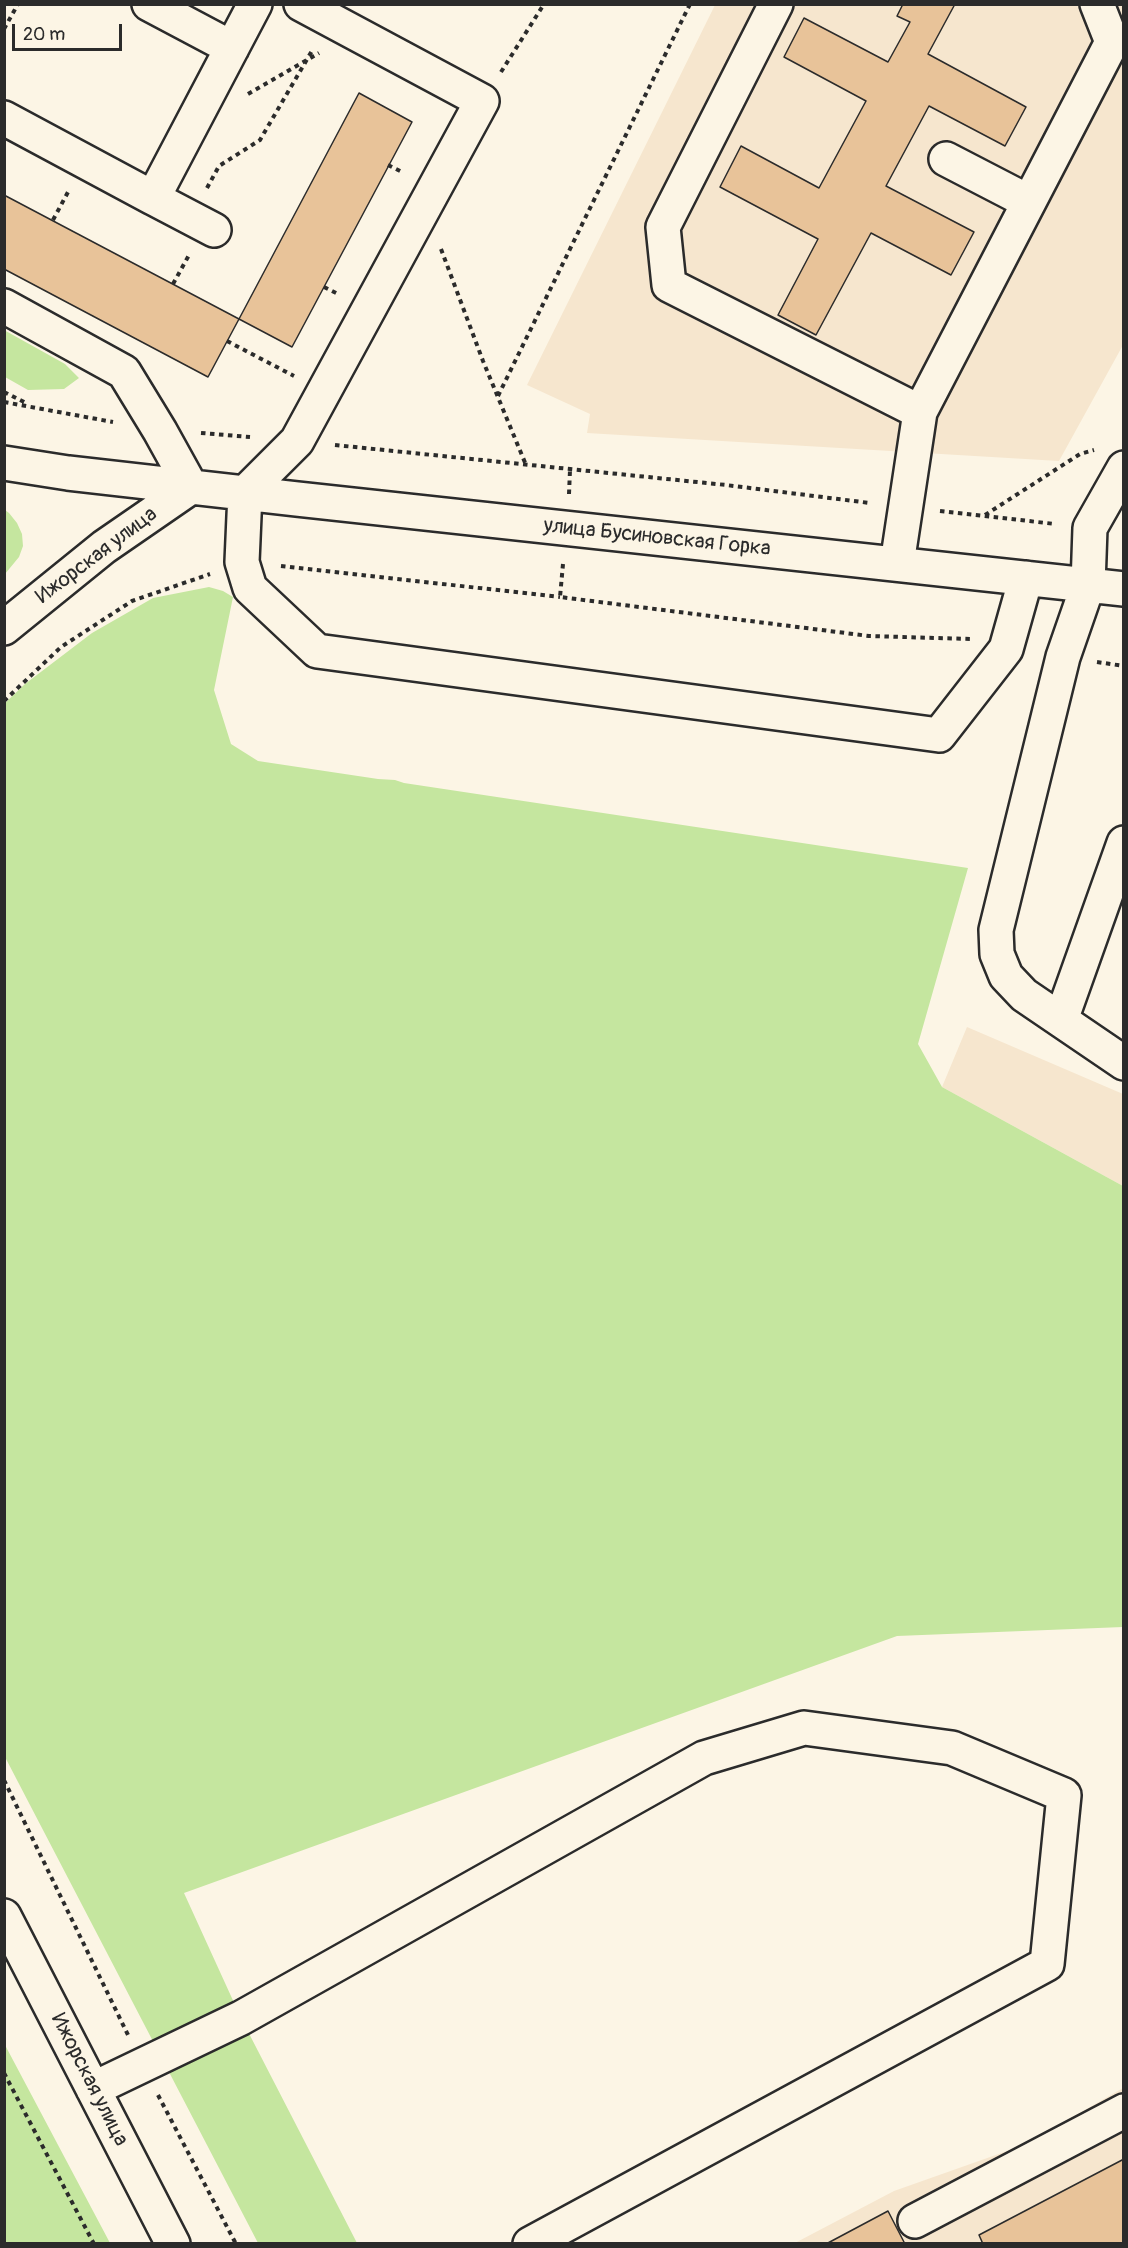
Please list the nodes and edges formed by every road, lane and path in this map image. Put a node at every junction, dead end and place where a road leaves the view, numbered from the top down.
1 (18, 4) edge
2 (149, 4) edge
3 (255, 4) edge
4 (301, 4) edge
5 (544, 4) edge
6 (690, 4) edge
7 (776, 4) edge
8 (1097, 4) edge
9 (342, 26) junction
10 (4, 29) edge
11 (232, 48) junction
12 (307, 60) junction
13 (238, 100) dead end
14 (482, 101) junction
15 (4, 118) edge
16 (946, 159) dead end
17 (153, 198) junction
18 (1029, 202) junction
19 (425, 206) junction
20 (202, 224) joint
21 (4, 306) edge
22 (227, 341) dead end
23 (4, 392) edge
24 (324, 392) junction
25 (498, 396) junction
26 (4, 402) edge
27 (33, 407) junction
28 (920, 412) junction
29 (160, 430) junction
30 (297, 441) junction
31 (1113, 458) edge
32 (4, 464) edge
33 (526, 465) junction
34 (570, 470) junction
35 (726, 485) dead end
36 (191, 487) junction
37 (245, 493) junction
38 (984, 516) dead end
39 (566, 528) junction
40 (897, 564) junction
41 (1026, 578) junction
42 (1088, 585) junction
43 (1124, 589) edge
44 (4, 628) edge
45 (868, 636) dead end
46 (1124, 843) edge
47 (1061, 1020) junction
48 (1124, 1063) edge
49 (4, 1780) edge
50 (4, 1916) edge
51 (143, 2065) junction
52 (4, 2073) edge
53 (93, 2089) junction
54 (1124, 2111) edge
55 (915, 2221) dead end
56 (94, 2244) edge
57 (173, 2244) edge
58 (236, 2244) edge
59 (530, 2244) edge

1 - 10 path
2 - 11 street
3 - 11 street
4 - 9 street
5 - 14 path
6 - 25 path
7 - 28 street
8 - 18 street
9 - 12 path
9 - 12 path
9 - 14 street
11 - 17 street
12 - 13 path
12 - 20 path
14 - 19 street
15 - 17 street
16 - 18 street
17 - 20 street
18 - 28 street
19 - 24 street
19 - 25 path
21 - 29 street
22 - 24 path
23 - 27 path
24 - 30 street
25 - 33 path
26 - 27 path
27 - 29 path
28 - 40 street
29 - 30 path
29 - 36 street
30 - 33 path
30 - 37 street
31 - 38 path
31 - 42 street
32 - 36 street, улица Бусиновская Горка
33 - 34 path
34 - 35 path
34 - 39 path
36 - 37 street, улица Бусиновская Горка
36 - 44 street, Ижорская улица
37 - 39 street, улица Бусиновская Горка
37 - 41 street
39 - 40 street, улица Бусиновская Горка
39 - 45 path
40 - 41 street, улица Бусиновская Горка
41 - 42 street, улица Бусиновская Горка
42 - 43 street, улица Бусиновская Горка
42 - 47 street
46 - 47 street
47 - 48 street
49 - 51 path
50 - 53 street, Ижорская улица
51 - 53 street
51 - 58 path
51 - 59 street
52 - 56 path
53 - 57 street, Ижорская улица
54 - 55 street

